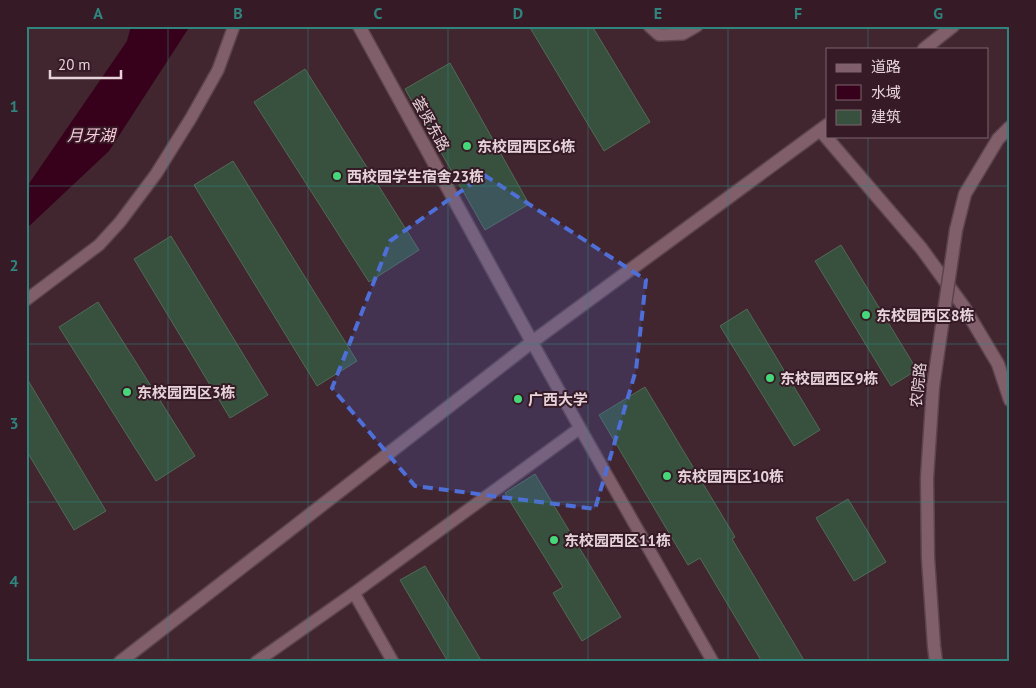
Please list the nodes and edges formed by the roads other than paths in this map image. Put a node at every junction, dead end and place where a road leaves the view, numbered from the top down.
1 (234, 26) edge
2 (358, 26) edge
3 (649, 26) edge
4 (697, 26) edge
5 (953, 26) edge
6 (925, 48) edge
7 (1010, 127) edge
8 (824, 128) edge
9 (832, 138) edge
10 (26, 300) edge
11 (532, 342) junction
12 (1010, 400) edge
13 (580, 428) junction
14 (354, 592) junction
15 (120, 662) edge
16 (256, 662) edge
17 (393, 662) edge
18 (713, 662) edge
19 (936, 662) edge

1 - 10 lane
2 - 11 street, 荟贤东路
3 - 4 lane
5 - 6 street
7 - 19 street, 农院路, bridge
8 - 11 street
9 - 12 street
11 - 13 lane
11 - 15 street
13 - 14 lane
13 - 18 lane
14 - 16 lane
14 - 17 lane

